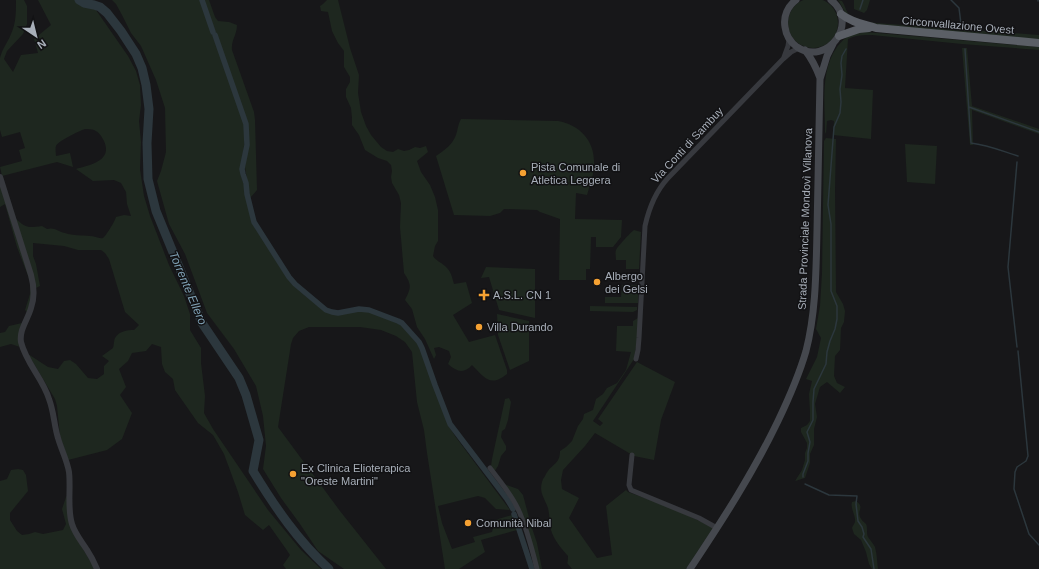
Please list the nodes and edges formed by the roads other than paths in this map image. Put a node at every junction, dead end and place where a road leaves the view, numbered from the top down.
1 (796, 0) edge
2 (832, 0) edge
3 (841, 14) junction
4 (876, 28) junction
5 (839, 36) junction
6 (789, 39) junction
7 (1039, 43) edge
8 (833, 44) junction
9 (802, 49) junction
10 (784, 59) junction
11 (820, 79) junction
12 (0, 177) edge
13 (636, 359) dead end
14 (632, 455) dead end
15 (490, 468) dead end
16 (718, 528) junction
17 (97, 569) edge
18 (537, 569) edge
19 (690, 569) edge

1 - 6 main road
2 - 3 main road
3 - 4 highway
3 - 5 main road
4 - 5 highway
4 - 7 highway, Circonvallazione Ovest
5 - 8 main road, Strada Provinciale Mondovì Villanova
6 - 9 main road, Strada Provinciale Mondovì Villanova
6 - 10 street
8 - 9 main road
8 - 11 main road, Strada Provinciale Mondovì Villanova
9 - 10 street, Via Conti di Sambuy
9 - 11 main road, Strada Provinciale Mondovì Villanova
10 - 13 street, Via Conti di Sambuy
11 - 16 main road, Strada Provinciale Mondovì Villanova
12 - 17 street
14 - 16 street
15 - 18 street
16 - 19 main road, Strada Provinciale Mondovì Villanova

